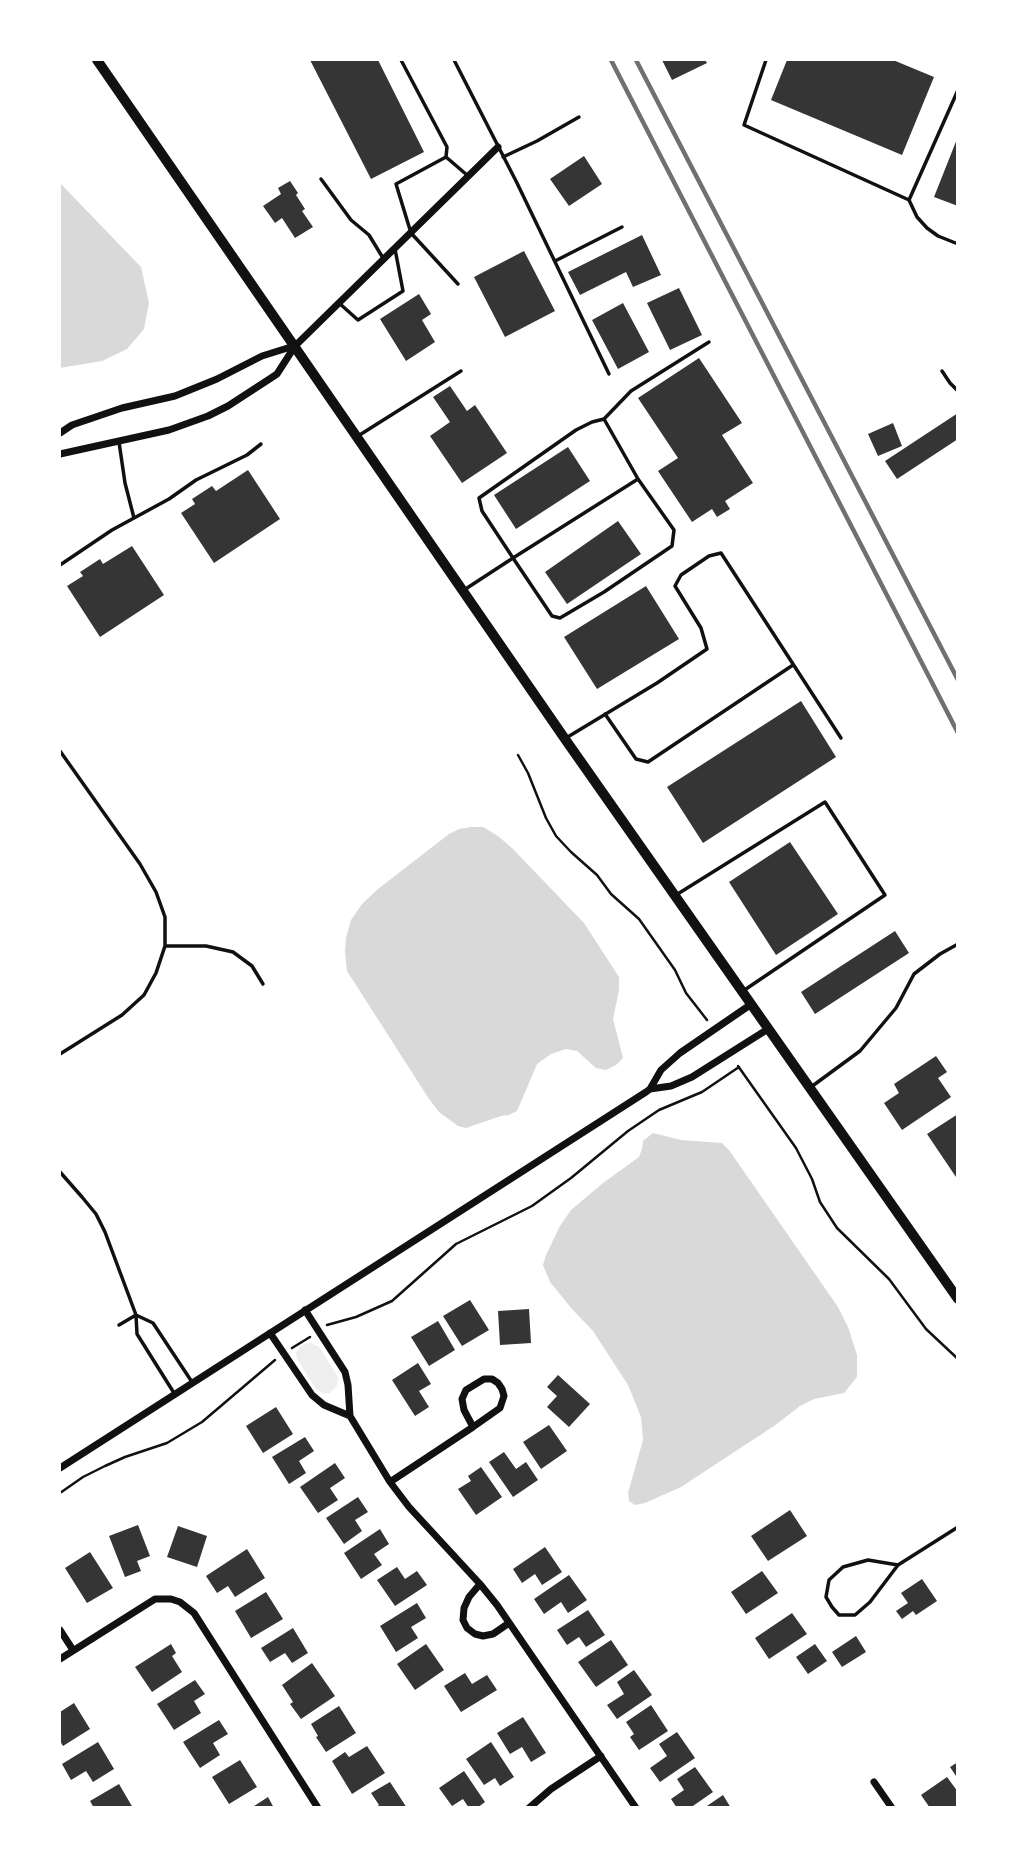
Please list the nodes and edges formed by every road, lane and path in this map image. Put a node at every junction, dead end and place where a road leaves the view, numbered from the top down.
1 (97, 60) edge
2 (401, 60) edge
3 (454, 60) edge
4 (766, 60) edge
5 (957, 90) edge
6 (579, 117) dead end
7 (498, 148) junction
8 (446, 157) junction
9 (503, 157) junction
10 (469, 176) junction
11 (321, 179) dead end
12 (909, 200) junction
13 (622, 227) dead end
14 (411, 233) junction
15 (957, 244) edge
16 (395, 249) junction
17 (384, 260) junction
18 (555, 261) junction
19 (458, 284) dead end
20 (339, 303) junction
21 (709, 342) dead end
22 (295, 346) junction
23 (461, 371) dead end
24 (942, 371) dead end
25 (609, 374) dead end
26 (957, 391) edge
27 (604, 419) junction
28 (60, 433) edge
29 (356, 437) junction
30 (119, 442) junction
31 (261, 444) dead end
32 (60, 454) edge
33 (638, 479) junction
34 (134, 518) junction
35 (513, 558) junction
36 (60, 565) edge
37 (462, 591) junction
38 (793, 665) junction
39 (605, 714) junction
40 (841, 738) dead end
41 (565, 739) junction
42 (60, 752) edge
43 (674, 897) junction
44 (957, 944) edge
45 (165, 946) junction
46 (263, 984) dead end
47 (741, 992) junction
48 (750, 1005) junction
49 (768, 1029) junction
50 (60, 1054) edge
51 (739, 1067) dead end
52 (809, 1088) junction
53 (648, 1090) junction
54 (60, 1172) edge
55 (957, 1299) edge
56 (305, 1310) junction
57 (136, 1315) junction
58 (118, 1325) dead end
59 (318, 1331) junction
60 (270, 1333) junction
61 (284, 1354) junction
62 (192, 1382) junction
63 (175, 1394) junction
64 (350, 1416) junction
65 (472, 1427) junction
66 (60, 1468) edge
67 (390, 1482) junction
68 (60, 1493) edge
69 (957, 1527) edge
70 (898, 1565) junction
71 (480, 1584) junction
72 (509, 1623) junction
73 (60, 1630) edge
74 (73, 1650) junction
75 (60, 1659) edge
76 (601, 1756) junction
77 (874, 1782) dead end
78 (318, 1808) edge
79 (528, 1808) edge
80 (636, 1808) edge
81 (892, 1808) edge

1 - 22 main road
2 - 8 lane
3 - 7 lane
4 - 12 lane
5 - 12 lane
6 - 9 lane
7 - 9 lane
7 - 10 street
8 - 10 lane
8 - 14 lane
9 - 18 lane
10 - 14 street
11 - 17 lane
12 - 15 lane
13 - 18 lane
14 - 16 street
14 - 19 lane
16 - 17 street
16 - 20 lane
17 - 20 street
18 - 25 lane
20 - 22 street
21 - 27 lane
22 - 28 street
22 - 29 main road
22 - 30 street
23 - 29 lane
24 - 26 lane
27 - 33 lane
27 - 35 lane
29 - 37 main road
30 - 32 street
30 - 34 lane
31 - 34 lane
33 - 35 lane
33 - 35 lane
34 - 36 lane
35 - 37 lane
37 - 41 main road
38 - 39 lane
38 - 39 lane
38 - 40 lane
39 - 41 lane
41 - 43 main road
42 - 45 lane
43 - 47 main road
43 - 47 lane
44 - 52 lane
45 - 46 lane
45 - 50 lane
47 - 48 main road
48 - 49 main road
48 - 53 street
49 - 52 main road
49 - 53 street
51 - 59 path
52 - 55 main road
53 - 56 street
54 - 57 lane
56 - 59 street
56 - 60 street
57 - 58 lane
57 - 62 lane
57 - 63 lane
59 - 61 path
59 - 64 street
60 - 61 street
60 - 62 street
61 - 64 street
61 - 68 path
62 - 63 street
63 - 66 street
64 - 67 street
65 - 65 street
65 - 67 street
67 - 71 street
69 - 70 lane
70 - 70 lane
71 - 72 street
71 - 72 street
72 - 76 street
73 - 74 street
74 - 75 street
74 - 78 street
76 - 79 street
76 - 80 street
77 - 81 street

